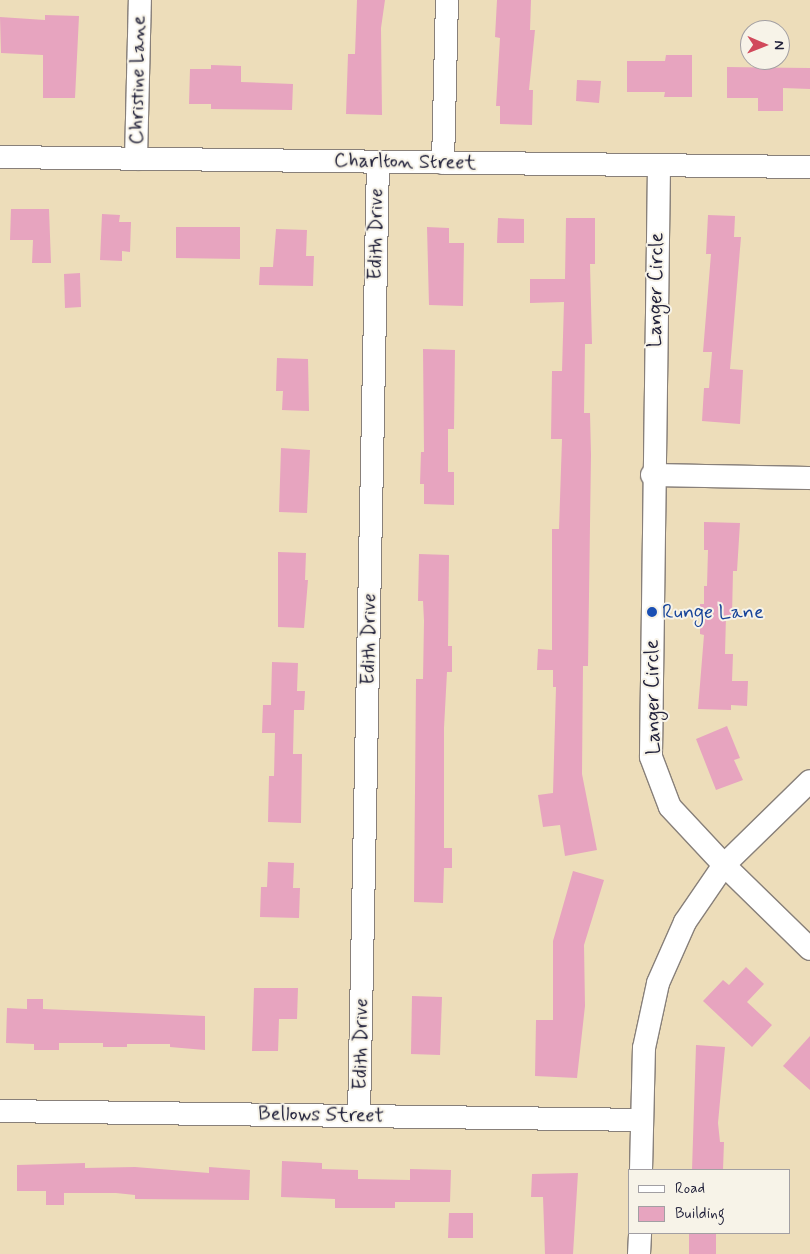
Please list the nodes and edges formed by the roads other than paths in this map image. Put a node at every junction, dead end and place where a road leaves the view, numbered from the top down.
1 (140, 0) edge
2 (448, 0) edge
3 (0, 157) edge
4 (136, 159) junction
5 (378, 162) junction
6 (443, 163) junction
7 (659, 166) junction
8 (810, 167) edge
9 (652, 475) junction
10 (810, 478) edge
11 (810, 782) edge
12 (724, 865) junction
13 (810, 949) edge
14 (0, 1111) edge
15 (359, 1116) junction
16 (642, 1120) junction
17 (641, 1169) edge
18 (640, 1234) edge
19 (640, 1254) edge

1 - 4 street, Christine Lane
2 - 6 street
3 - 4 street, Charlton Street
4 - 5 street, Charlton Street
5 - 6 street, Charlton Street
5 - 15 street, Edith Drive
6 - 7 street, Charlton Street
7 - 8 street, Charlton Street
7 - 9 street, Langer Circle
9 - 10 street
9 - 12 street, Langer Circle
11 - 12 street
12 - 13 street, Langer Circle
12 - 16 street
14 - 15 street, Bellows Street
15 - 16 street, Bellows Street
16 - 17 street
18 - 19 street

